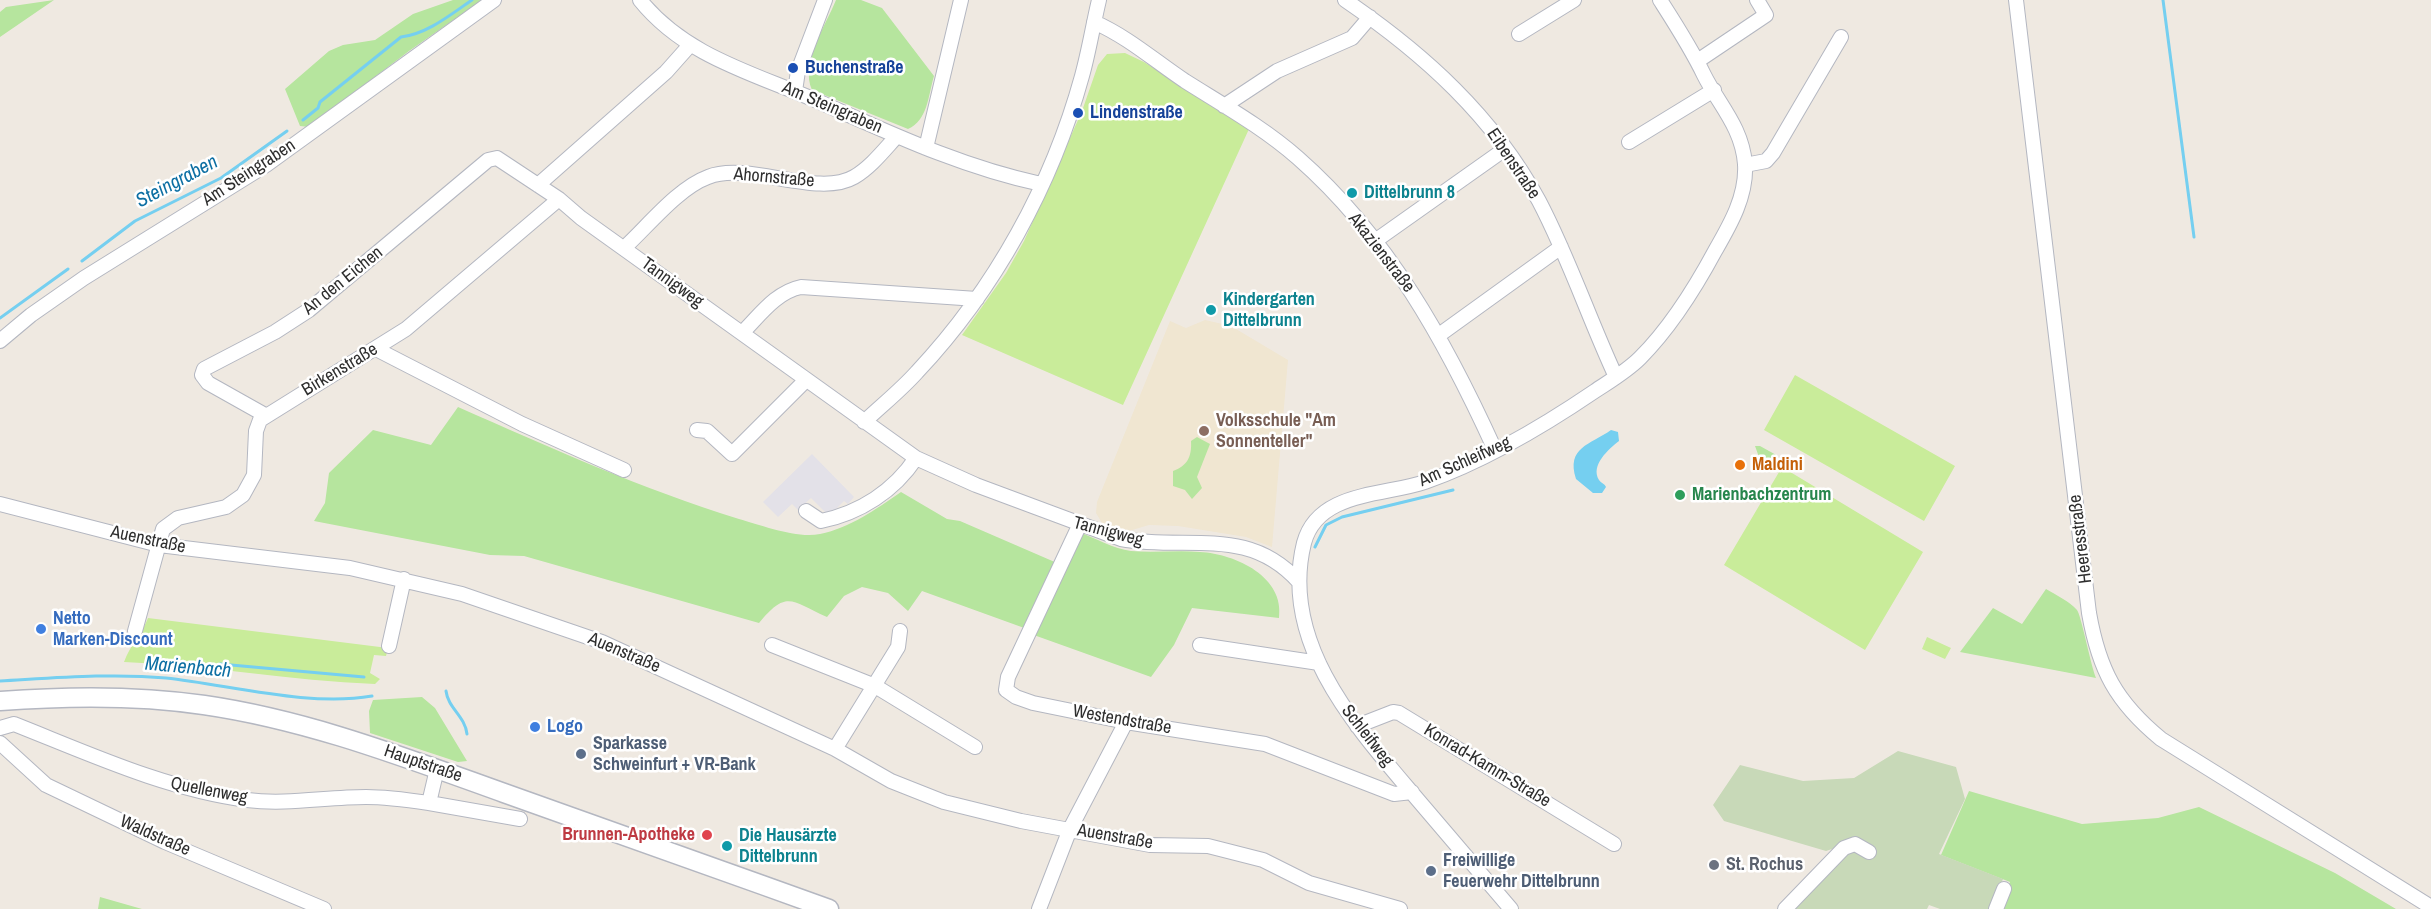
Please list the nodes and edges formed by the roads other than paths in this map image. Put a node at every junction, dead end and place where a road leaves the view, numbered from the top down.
1 (494, 0) edge
2 (640, 0) edge
3 (825, 0) edge
4 (961, 0) edge
5 (1099, 0) edge
6 (1345, 0) edge
7 (1574, 0) edge
8 (1659, 0) edge
9 (1757, 0) edge
10 (2016, 0) edge
11 (1370, 18) junction
12 (1094, 22) junction
13 (1519, 34) dead end
14 (1841, 37) dead end
15 (690, 45) junction
16 (1699, 60) junction
17 (1714, 90) junction
18 (795, 91) junction
19 (1224, 106) junction
20 (897, 136) junction
21 (1629, 142) dead end
22 (926, 148) junction
23 (1505, 149) junction
24 (1745, 165) junction
25 (1041, 184) junction
26 (538, 185) junction
27 (559, 199) junction
28 (1374, 241) junction
29 (1561, 247) junction
30 (624, 248) junction
31 (977, 299) junction
32 (742, 333) junction
33 (1439, 335) junction
34 (0, 341) edge
35 (375, 349) junction
36 (1616, 377) junction
37 (806, 380) junction
38 (265, 415) junction
39 (864, 422) junction
40 (697, 430) dead end
41 (1495, 450) junction
42 (916, 458) junction
43 (624, 470) dead end
44 (0, 504) edge
45 (806, 511) dead end
46 (1079, 525) junction
47 (1308, 530) joint
48 (159, 545) junction
49 (404, 579) junction
50 (1299, 582) junction
51 (135, 631) dead end
52 (900, 631) dead end
53 (772, 645) dead end
54 (1200, 645) dead end
55 (389, 646) dead end
56 (1319, 663) junction
57 (875, 686) junction
58 (0, 701) edge
59 (1126, 722) junction
60 (1357, 726) junction
61 (0, 728) edge
62 (0, 743) edge
63 (975, 747) dead end
64 (835, 749) junction
65 (437, 769) junction
66 (1412, 792) junction
67 (429, 803) junction
68 (520, 819) dead end
69 (1070, 829) junction
70 (1614, 844) dead end
71 (1869, 852) dead end
72 (2004, 889) dead end
73 (2431, 907) edge
74 (324, 909) edge
75 (829, 909) edge
76 (1039, 909) edge
77 (1400, 909) edge
78 (1511, 909) edge
79 (1785, 909) edge
80 (1996, 909) edge

1 - 34 street, Am Steingraben
2 - 15 street, Am Steingraben
3 - 18 street
4 - 22 street
5 - 12 street
6 - 11 street, Eibenstraße
7 - 13 street
8 - 16 street
9 - 16 street
10 - 73 street, Heeresstraße
11 - 19 street
11 - 23 street, Eibenstraße
12 - 19 street, Akazienstraße
12 - 25 street
14 - 24 street
15 - 18 street, Am Steingraben
15 - 26 street
16 - 17 street
17 - 21 street
17 - 24 street
18 - 20 street, Am Steingraben
19 - 28 street, Akazienstraße
20 - 22 street, Am Steingraben
20 - 30 street, Ahornstraße
22 - 25 street, Am Steingraben
23 - 28 street
23 - 29 street, Eibenstraße
24 - 36 street, Am Schleifweg
25 - 31 street
26 - 27 street, Tannigweg
26 - 38 street, An den Eichen
27 - 30 street, Tannigweg
27 - 35 street, Birkenstraße
28 - 33 street, Akazienstraße
29 - 33 street
29 - 36 street, Eibenstraße
30 - 32 street, Tannigweg
31 - 32 street
31 - 39 street
32 - 37 street, Tannigweg
33 - 41 street, Akazienstraße
35 - 38 street, Birkenstraße
35 - 43 street
36 - 41 street, Am Schleifweg
37 - 39 street, Tannigweg
37 - 40 street
38 - 48 street
39 - 42 street, Tannigweg
41 - 47 street, Am Schleifweg
42 - 45 street
42 - 46 street, Tannigweg
44 - 48 street, Auenstraße
46 - 50 street, Tannigweg
46 - 59 street, Westendstraße
47 - 50 street, Schleifweg
48 - 49 street, Auenstraße
48 - 51 street
49 - 55 street
49 - 64 street, Auenstraße
50 - 56 street, Schleifweg
52 - 57 street
53 - 57 street
54 - 56 street
56 - 60 street, Schleifweg
57 - 63 street
57 - 64 street
58 - 65 street, Hauptstraße
59 - 66 street, Westendstraße
59 - 69 street
60 - 66 street, Schleifweg
60 - 70 street, Konrad-Kamm-Straße
61 - 67 street, Quellenweg
62 - 74 street, Waldstraße
64 - 69 street, Auenstraße
65 - 67 street
65 - 75 street, Hauptstraße
66 - 78 street, Schleifweg
67 - 68 street, Quellenweg
69 - 76 street
69 - 77 street, Auenstraße
71 - 79 street
72 - 80 street

